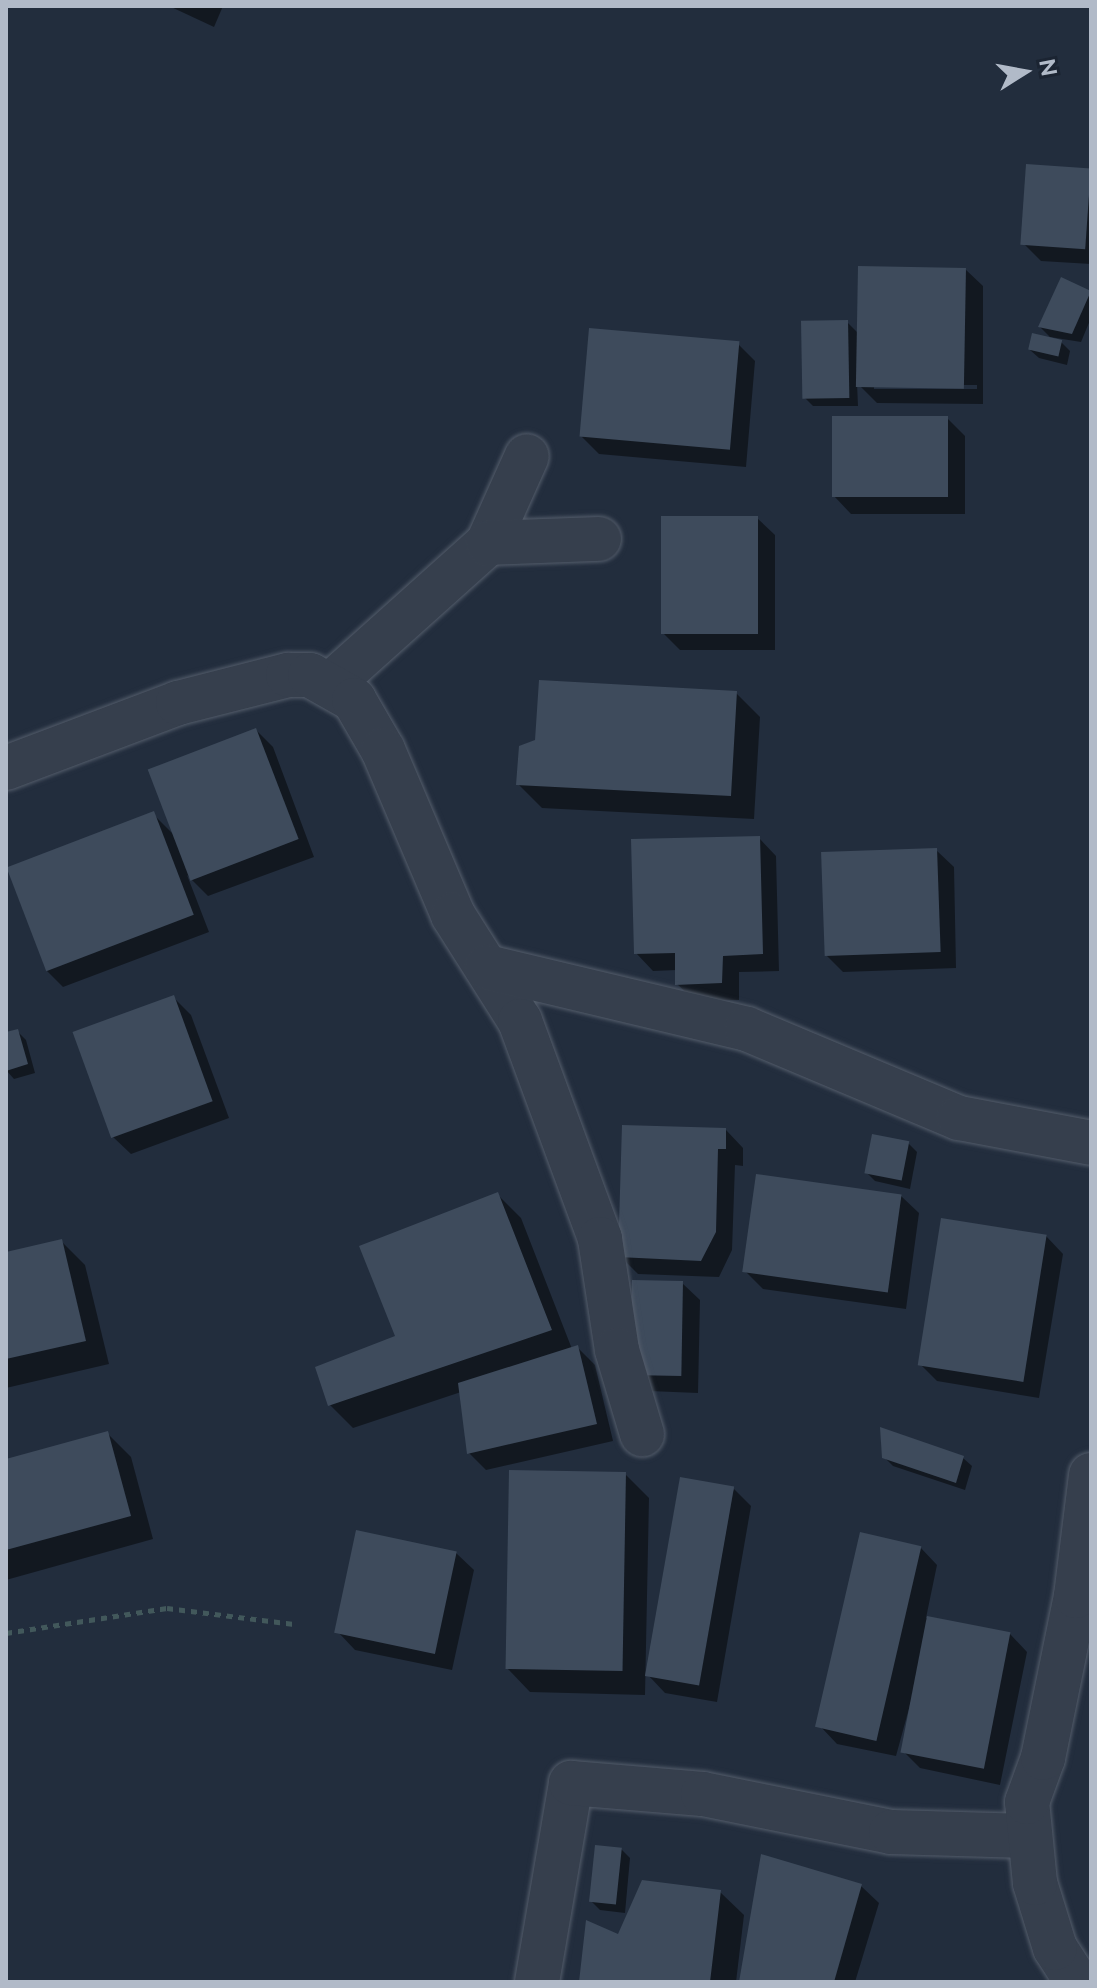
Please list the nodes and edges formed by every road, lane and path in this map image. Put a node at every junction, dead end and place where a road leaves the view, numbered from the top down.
1 (527, 456) dead end
2 (599, 539) dead end
3 (488, 543) junction
4 (330, 685) junction
5 (6, 768) edge
6 (487, 967) junction
7 (1091, 1143) edge
8 (642, 1434) dead end
9 (1091, 1475) edge
10 (294, 1624) dead end
11 (6, 1633) edge
12 (1027, 1836) junction
13 (1074, 1960) edge
14 (537, 1982) edge

1 - 3 street
2 - 3 street
3 - 4 street
4 - 5 street
4 - 6 street
6 - 7 street
6 - 8 street
9 - 12 street
10 - 11 path
12 - 13 street
12 - 14 street

